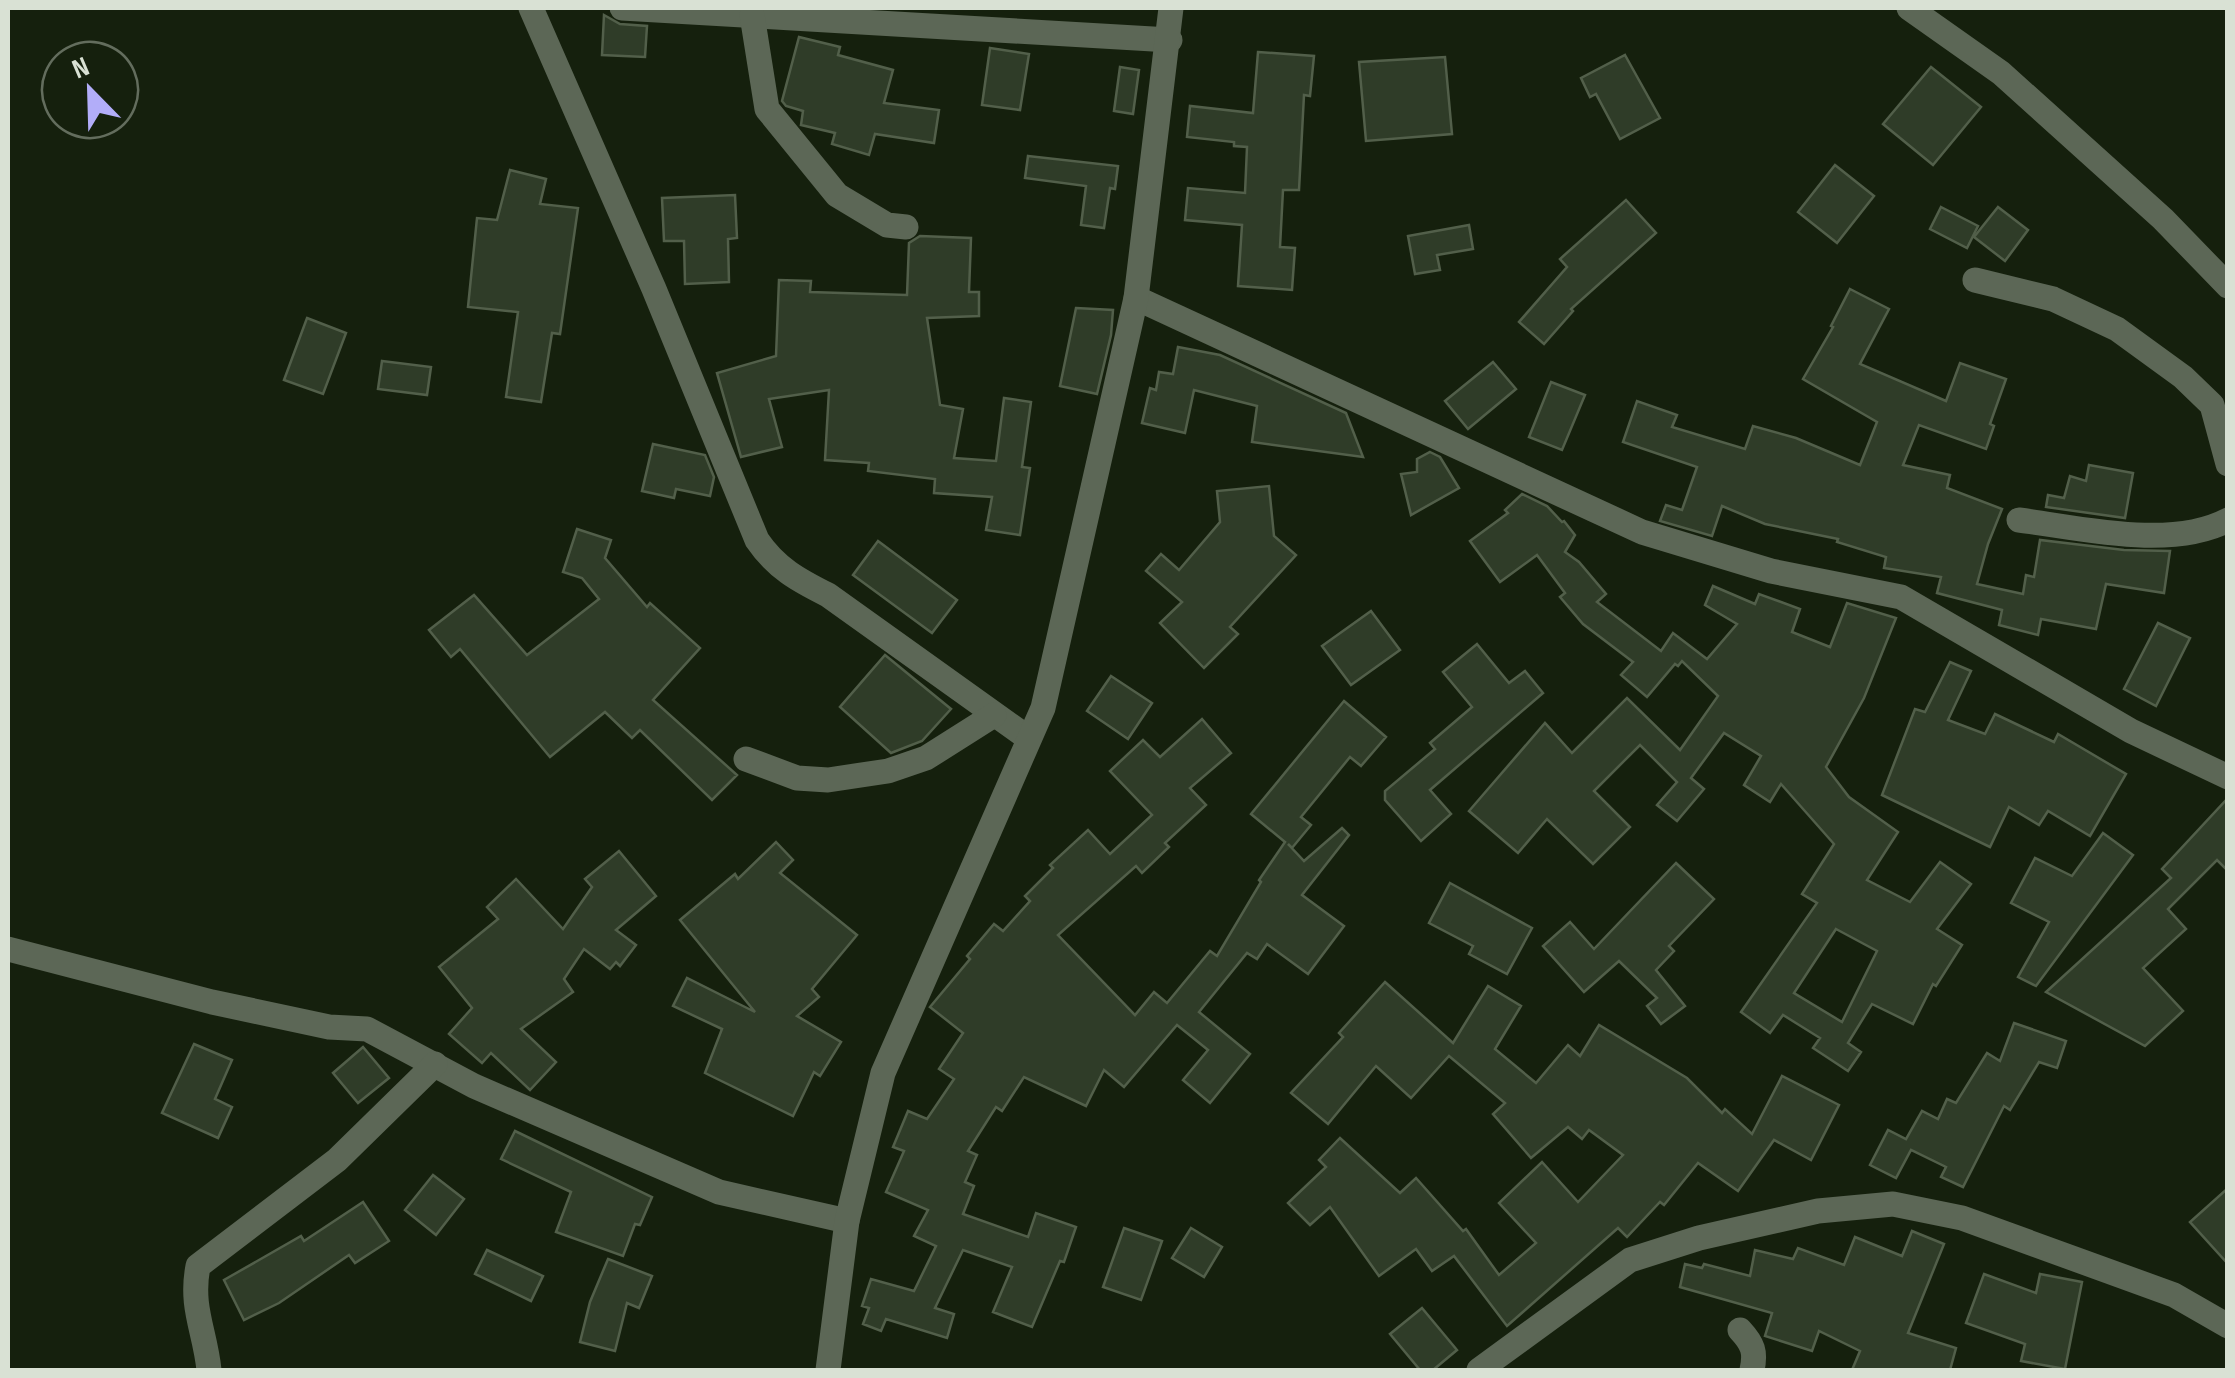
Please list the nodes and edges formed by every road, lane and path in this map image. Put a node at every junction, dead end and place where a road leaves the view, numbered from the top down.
1 (531, 8) edge
2 (622, 8) edge
3 (1171, 8) edge
4 (1909, 8) edge
5 (752, 15) junction
6 (1170, 40) junction
7 (906, 227) dead end
8 (1975, 280) dead end
9 (2228, 286) edge
10 (1136, 298) junction
11 (2228, 464) edge
12 (2019, 520) dead end
13 (2228, 520) edge
14 (994, 714) junction
15 (1028, 738) junction
16 (746, 759) dead end
17 (2228, 777) edge
18 (8, 949) edge
19 (435, 1064) junction
20 (847, 1221) junction
21 (2228, 1326) edge
22 (1740, 1330) dead end
23 (209, 1370) edge
24 (828, 1370) edge
25 (1478, 1370) edge
26 (1752, 1370) edge

1 - 14 street
2 - 5 street
3 - 6 street
4 - 9 street
5 - 6 street
5 - 7 street
6 - 10 street
8 - 11 street
10 - 15 street
10 - 17 street
12 - 13 street
14 - 15 street
14 - 16 street
15 - 20 street
18 - 19 street
19 - 20 street
19 - 23 street
20 - 24 street
21 - 25 street
22 - 26 street

